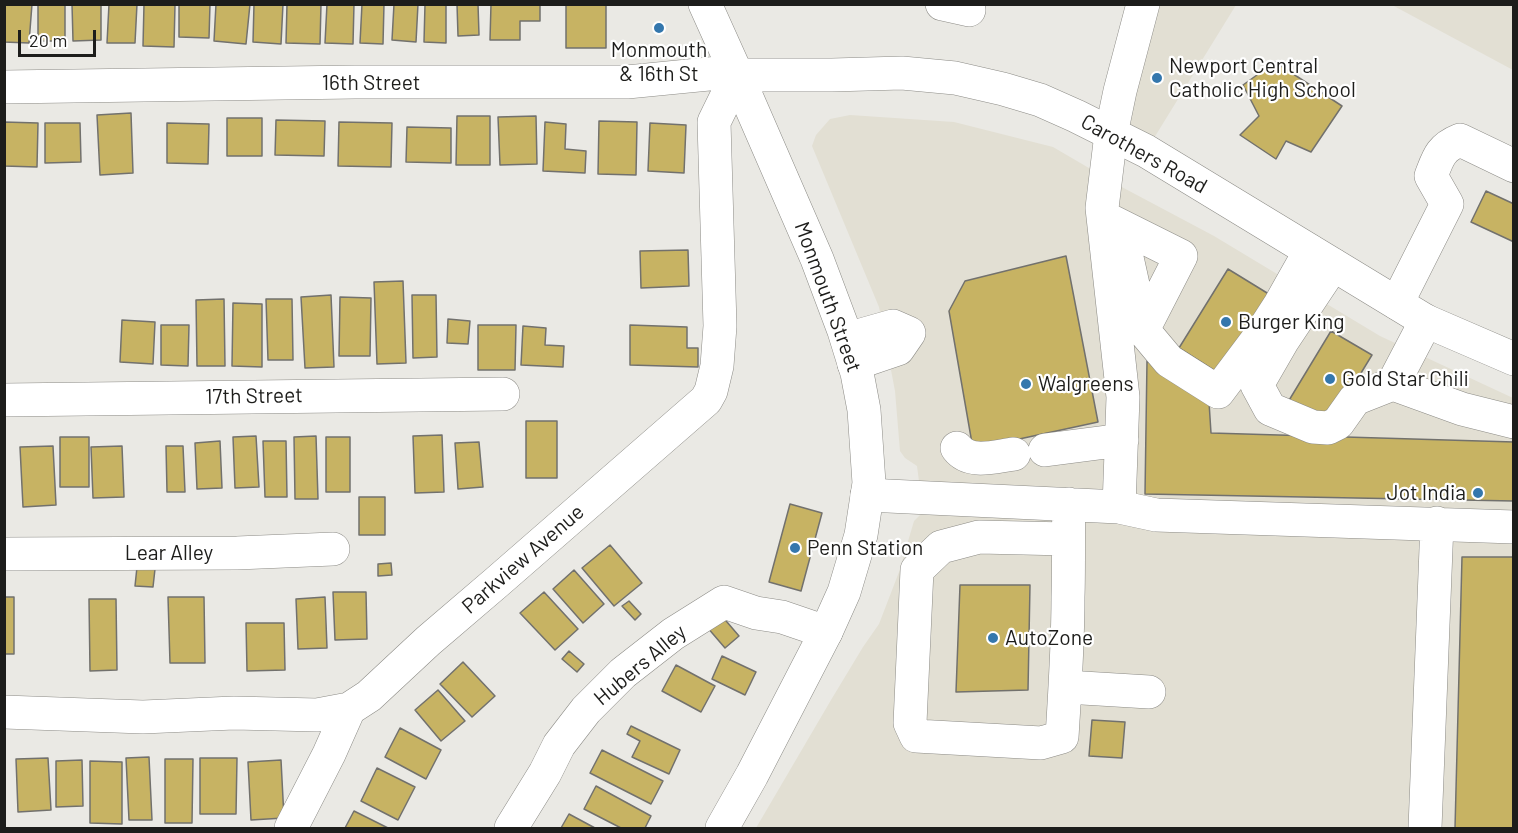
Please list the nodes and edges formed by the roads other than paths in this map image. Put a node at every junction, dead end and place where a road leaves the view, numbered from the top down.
1 (705, 4) edge
2 (1143, 4) edge
3 (737, 75) junction
4 (4, 87) edge
5 (1112, 134) junction
6 (1514, 166) edge
7 (1112, 221) junction
8 (1321, 258) junction
9 (1397, 303) junction
10 (1426, 321) junction
11 (1143, 330) junction
12 (920, 331) dead end
13 (850, 352) junction
14 (1514, 359) edge
15 (1393, 384) junction
16 (504, 394) dead end
17 (4, 400) edge
18 (1514, 422) edge
19 (1122, 440) junction
20 (957, 448) dead end
21 (867, 495) junction
22 (1069, 504) junction
23 (1119, 507) junction
24 (1437, 523) junction
25 (1514, 527) edge
26 (1067, 539) junction
27 (333, 549) dead end
28 (4, 554) edge
29 (826, 632) junction
30 (1066, 687) junction
31 (1149, 692) dead end
32 (349, 709) junction
33 (4, 712) edge
34 (291, 828) edge
35 (511, 828) edge
36 (722, 828) edge
37 (1425, 828) edge

1 - 3 street, Monmouth Street
2 - 5 street
3 - 4 street, 16th Street
3 - 5 street, Carothers Road
3 - 13 street, Monmouth Street
3 - 32 street, Parkview Avenue
5 - 7 street
5 - 8 street, Carothers Road
6 - 9 street
7 - 11 street
7 - 11 street
7 - 19 street
8 - 9 street, Carothers Road
8 - 11 street
8 - 15 street
9 - 10 street, Carothers Road
10 - 14 street, Carothers Road
10 - 15 street
12 - 13 street
13 - 21 street, Monmouth Street
15 - 18 street
16 - 17 street, 17th Street
19 - 20 street
19 - 23 street
21 - 22 street
21 - 29 street, Monmouth Street
22 - 23 street
22 - 26 street
23 - 24 street
24 - 25 street
24 - 37 street
26 - 30 street
26 - 30 street
27 - 28 street, Lear Alley
29 - 35 street, Hubers Alley
29 - 36 street, Monmouth Street
30 - 31 street
32 - 33 street, Parkview Avenue
32 - 34 street

